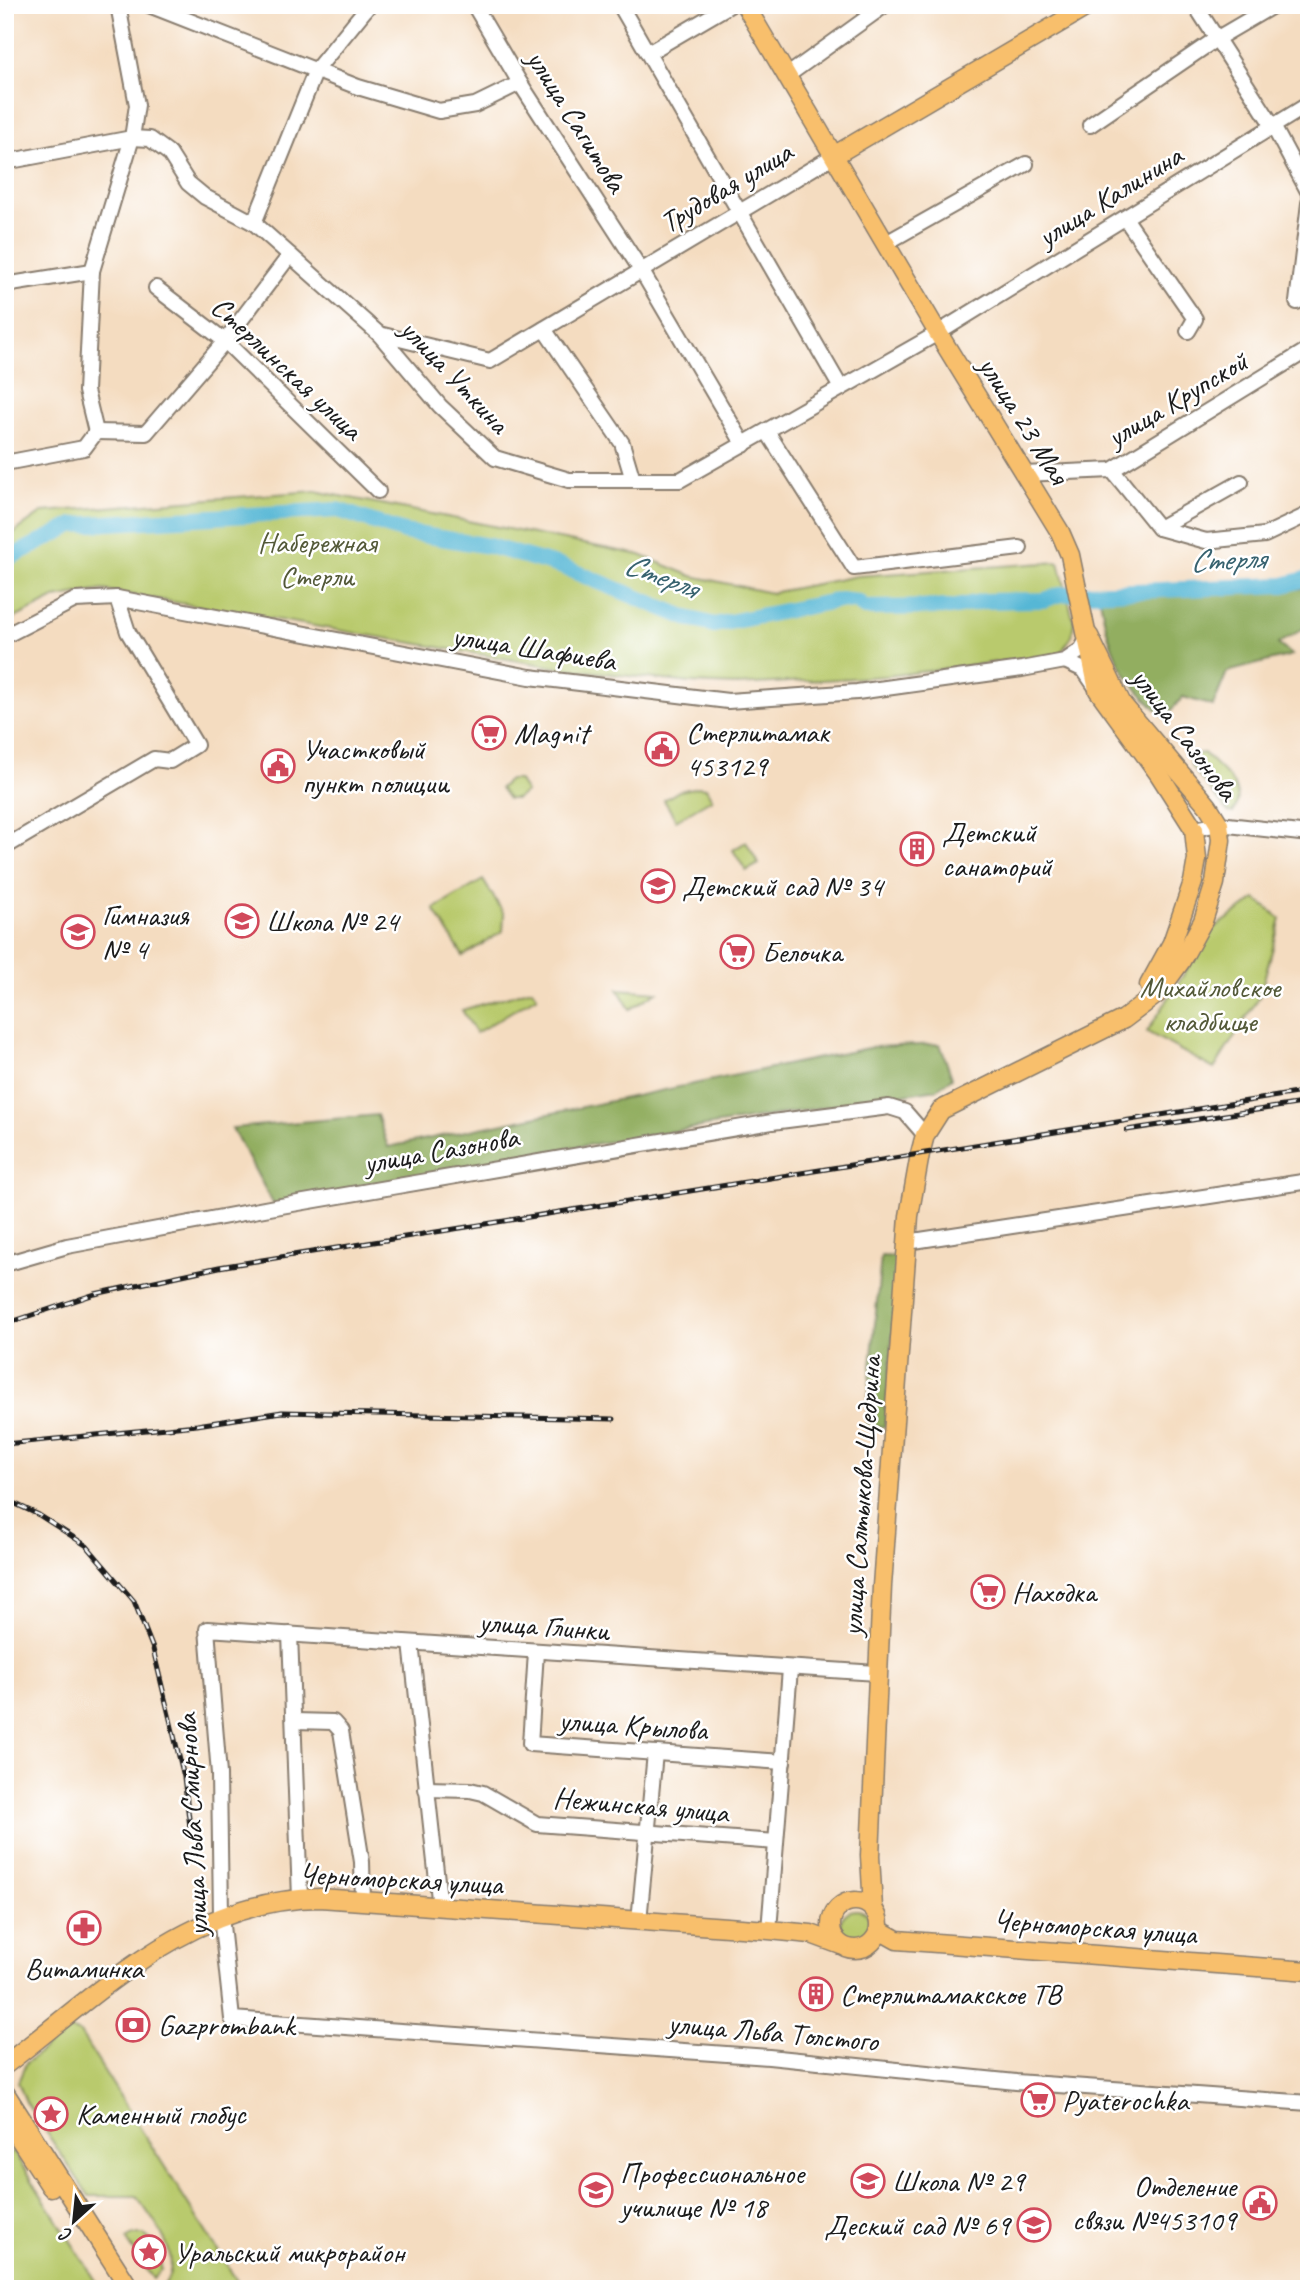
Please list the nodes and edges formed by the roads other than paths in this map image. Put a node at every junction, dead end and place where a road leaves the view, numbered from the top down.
1 (118, 5) edge
2 (149, 5) edge
3 (369, 5) edge
4 (474, 5) edge
5 (620, 5) edge
6 (730, 5) edge
7 (745, 5) edge
8 (885, 5) edge
9 (1090, 5) edge
10 (1195, 5) edge
11 (1274, 5) edge
12 (1216, 39) junction
13 (648, 53) junction
14 (316, 69) junction
15 (788, 75) junction
16 (520, 83) junction
17 (1309, 104) edge
18 (136, 105) junction
19 (1090, 125) dead end
20 (1273, 126) junction
21 (132, 138) junction
22 (150, 139) junction
23 (835, 155) junction
24 (5, 162) edge
25 (1026, 164) dead end
26 (1309, 193) edge
27 (1309, 203) edge
28 (740, 210) junction
29 (1125, 218) junction
30 (254, 223) junction
31 (886, 243) junction
32 (290, 255) junction
33 (641, 270) junction
34 (92, 271) junction
35 (5, 285) edge
36 (156, 288) dead end
37 (1297, 302) dead end
38 (544, 329) junction
39 (1188, 331) dead end
40 (938, 333) junction
41 (379, 334) junction
42 (225, 341) junction
43 (1309, 349) edge
44 (841, 388) junction
45 (96, 432) junction
46 (768, 433) junction
47 (744, 445) junction
48 (5, 463) edge
49 (1112, 470) junction
50 (1024, 474) junction
51 (633, 480) junction
52 (1241, 482) dead end
53 (378, 491) dead end
54 (1309, 514) edge
55 (1159, 528) junction
56 (1020, 548) dead end
57 (117, 597) junction
58 (5, 636) edge
59 (1089, 636) junction
60 (1065, 661) junction
61 (1098, 690) junction
62 (1117, 709) junction
63 (1219, 824) junction
64 (1194, 829) junction
65 (1309, 834) edge
66 (5, 847) edge
67 (1124, 1018) junction
68 (954, 1104) joint
69 (926, 1135) junction
70 (1309, 1181) edge
71 (907, 1242) junction
72 (5, 1264) edge
73 (207, 1629) joint
74 (290, 1634) junction
75 (411, 1643) junction
76 (536, 1652) junction
77 (790, 1669) junction
78 (877, 1673) junction
79 (295, 1721) junction
80 (655, 1753) junction
81 (783, 1762) junction
82 (426, 1789) junction
83 (647, 1834) junction
84 (776, 1842) junction
85 (869, 1883) junction
86 (300, 1898) junction
87 (854, 1901) junction
88 (363, 1902) junction
89 (440, 1908) junction
90 (873, 1908) junction
91 (221, 1916) junction
92 (832, 1918) junction
93 (639, 1921) junction
94 (769, 1930) junction
95 (879, 1930) junction
96 (811, 1934) junction
97 (897, 1940) junction
98 (841, 1945) junction
99 (864, 1948) junction
100 (1248, 1967) junction
101 (1309, 1971) edge
102 (1309, 1979) edge
103 (232, 2019) joint
104 (5, 2065) edge
105 (5, 2093) edge
106 (1309, 2103) edge
107 (5, 2116) edge
108 (117, 2289) edge
109 (130, 2289) edge

1 - 18 street
2 - 14 street
3 - 14 street
4 - 16 street, улица Сагитова
5 - 13 street
6 - 13 street
7 - 15 main road, улица 23 Мая
8 - 15 street
9 - 23 main road, Трудовая улица
10 - 12 street
11 - 12 street
12 - 19 street
12 - 20 street
13 - 28 street
14 - 16 street
14 - 30 street
15 - 23 main road, улица 23 Мая
16 - 33 street, улица Сагитова
17 - 20 street, улица Калинина
18 - 21 street
18 - 22 street
20 - 26 street
20 - 29 street, улица Калинина
21 - 22 street
21 - 24 street
21 - 34 street
22 - 30 street, улица Уткина
23 - 28 street, Трудовая улица
23 - 31 main road, улица 23 Мая
25 - 31 street
27 - 37 street
28 - 33 street, Трудовая улица
28 - 44 street
29 - 39 street
29 - 40 street, улица Калинина
30 - 32 street, улица Уткина
31 - 40 main road, улица 23 Мая
32 - 41 street, улица Уткина
32 - 42 street
33 - 38 street, Трудовая улица
33 - 47 street, улица Сагитова
34 - 35 street
34 - 45 street
36 - 42 street, Стерлинская улица
38 - 41 street, Трудовая улица
38 - 51 street
40 - 44 street, улица Уткина
40 - 50 main road, улица 23 Мая
41 - 51 street, улица Уткина
42 - 45 street
42 - 53 street, Стерлинская улица
43 - 49 street, улица Крупской
44 - 46 street, улица Уткина
45 - 48 street
46 - 47 street, улица Уткина
46 - 56 street
47 - 51 street, улица Уткина
49 - 50 street, улица Крупской
49 - 55 street
50 - 59 main road, улица 23 Мая
52 - 55 street
54 - 55 street
57 - 58 street, улица Шафиева
57 - 60 street, улица Шафиева
57 - 66 street
59 - 60 street
59 - 61 main road, улица Сазонова
59 - 62 main road, улица Сазонова
60 - 61 street
61 - 62 main road, улица Сазонова
62 - 63 main road, улица Сазонова
62 - 64 main road, улица Сазонова
63 - 64 street
63 - 65 street
63 - 67 main road, улица Сазонова
64 - 67 main road, улица Сазонова
67 - 68 main road, улица Сазонова
68 - 69 main road, улица Салтыкова-Щедрина
69 - 71 main road, улица Салтыкова-Щедрина
69 - 72 street, улица Сазонова
70 - 71 street
71 - 78 main road, улица Салтыкова-Щедрина
73 - 74 street, улица Глинки
73 - 91 street, улица Льва Смирнова
74 - 75 street, улица Глинки
74 - 79 street
75 - 76 street, улица Глинки
75 - 82 street
76 - 77 street, улица Глинки
76 - 80 street, улица Крылова
77 - 78 street, улица Глинки
77 - 81 street
78 - 85 main road, улица Салтыкова-Щедрина
79 - 86 street
79 - 88 street
80 - 81 street, улица Крылова
80 - 83 street
81 - 84 street
82 - 83 street, Нежинская улица
82 - 89 street
83 - 84 street, Нежинская улица
83 - 93 street
84 - 94 street
85 - 87 main road
85 - 90 main road, улица Салтыкова-Щедрина
86 - 88 main road, Черноморская улица
86 - 91 main road, Черноморская улица
87 - 90 main road
87 - 92 main road
88 - 89 main road, Черноморская улица
89 - 93 main road, Черноморская улица
90 - 95 main road
91 - 103 street, улица Льва Смирнова
91 - 104 main road, Черноморская улица
92 - 96 main road
92 - 98 main road
93 - 94 main road, Черноморская улица
94 - 96 main road, Черноморская улица
95 - 97 main road, Черноморская улица
95 - 99 main road
96 - 98 main road, Черноморская улица
97 - 99 main road
97 - 100 main road, Черноморская улица
98 - 99 main road
100 - 101 main road, Черноморская улица
100 - 102 street
103 - 106 street, улица Льва Толстого
105 - 109 main road
107 - 108 main road

